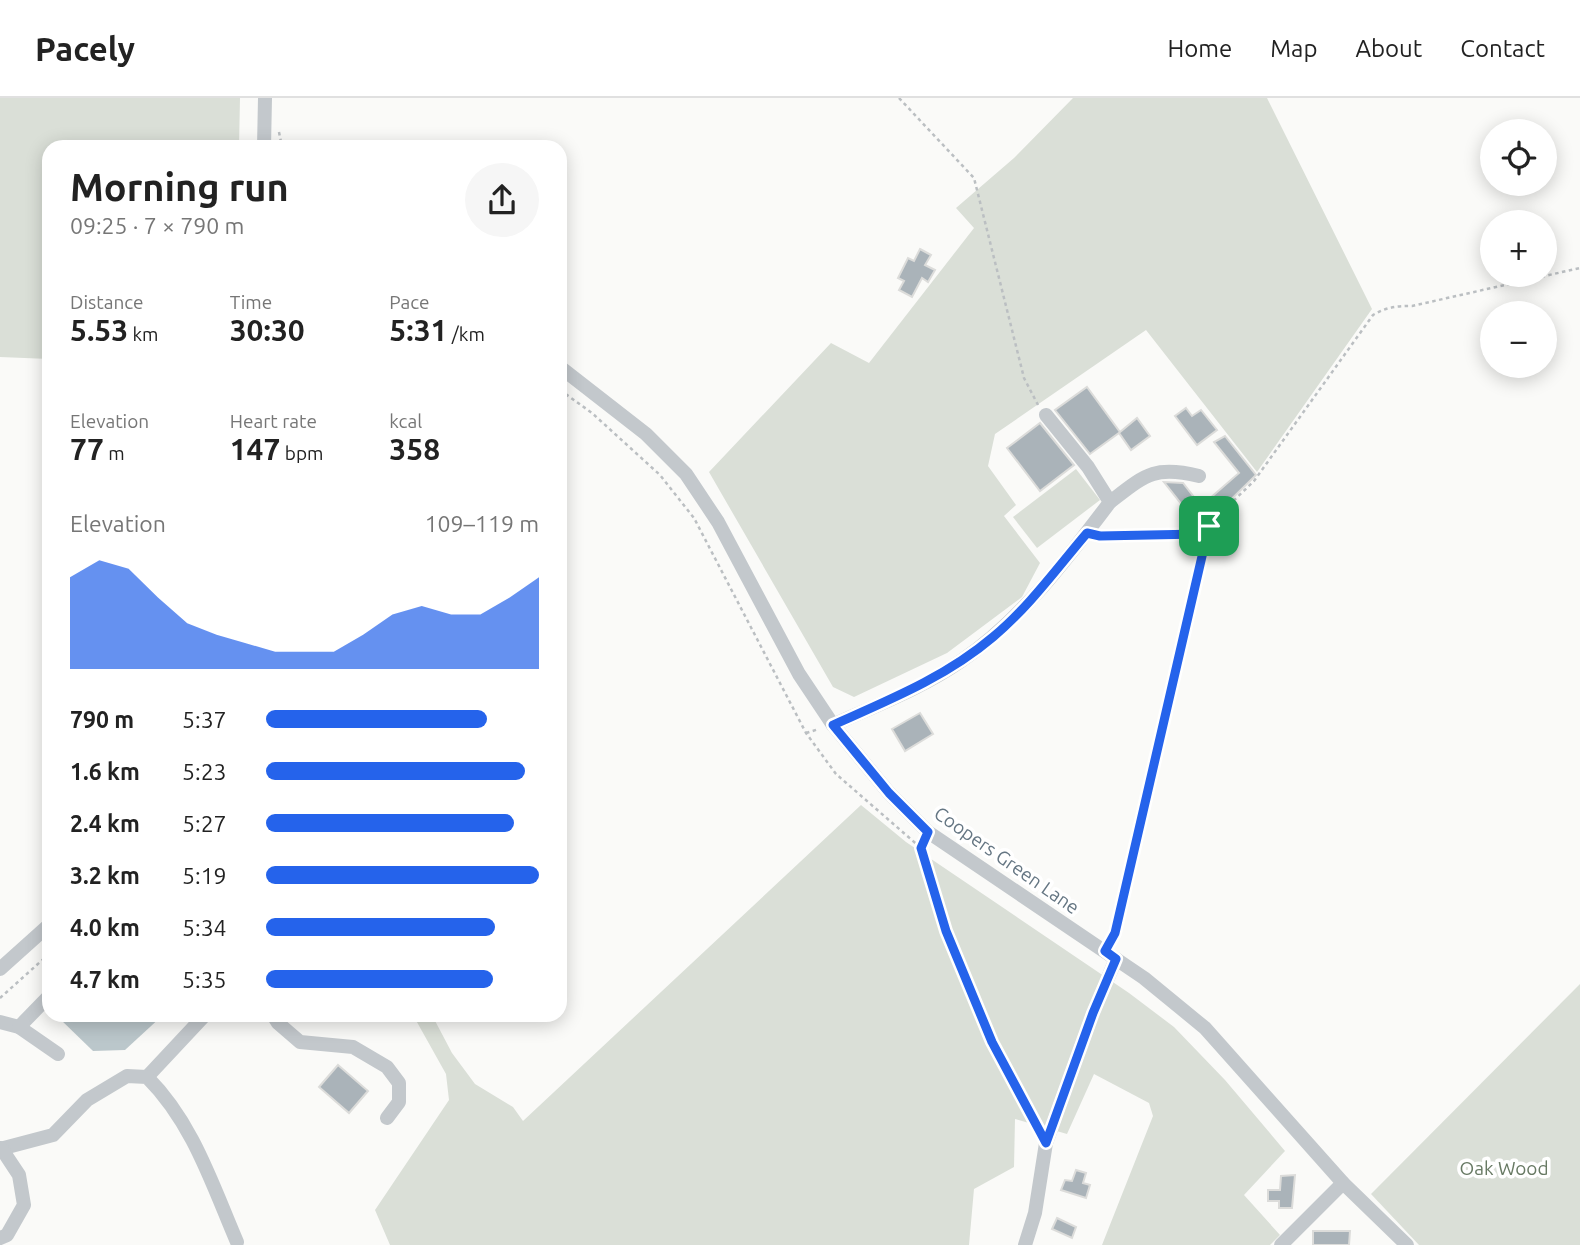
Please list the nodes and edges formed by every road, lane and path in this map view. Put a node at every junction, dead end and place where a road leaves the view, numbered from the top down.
1 (265, 98) edge
2 (899, 98) edge
3 (264, 140) edge
4 (1580, 268) edge
5 (567, 372) edge
6 (567, 395) edge
7 (1046, 415) joint
8 (1199, 476) dead end
9 (1110, 502) junction
10 (1209, 526) junction
11 (1087, 533) junction
12 (833, 725) junction
13 (928, 832) junction
14 (921, 848) junction
15 (42, 931) edge
16 (1111, 955) junction
17 (42, 960) edge
18 (0, 969) edge
19 (0, 998) edge
20 (42, 1003) edge
21 (0, 1022) edge
22 (198, 1022) edge
23 (277, 1022) edge
24 (19, 1027) junction
25 (58, 1054) dead end
26 (147, 1077) junction
27 (387, 1118) dead end
28 (1046, 1143) junction
29 (1, 1148) edge
30 (1343, 1183) junction
31 (0, 1238) edge
32 (237, 1244) edge
33 (1025, 1245) edge
34 (1281, 1245) edge
35 (1407, 1245) edge

1 - 3 street
2 - 7 path
4 - 10 path
5 - 12 street, Coopers Green Lane
6 - 14 path
7 - 9 street
8 - 9 street
9 - 11 street
10 - 11 path
10 - 16 path
11 - 12 street
12 - 13 street, Coopers Green Lane
13 - 14 path
13 - 16 street, Coopers Green Lane
14 - 28 path
15 - 18 street
16 - 28 street
16 - 30 street, Coopers Green Lane
17 - 19 path
20 - 24 street
21 - 24 street
22 - 26 street
23 - 27 street
24 - 25 street
26 - 29 street
26 - 32 street
28 - 33 street
29 - 31 street
30 - 34 street
30 - 35 street, Coopers Green Lane

